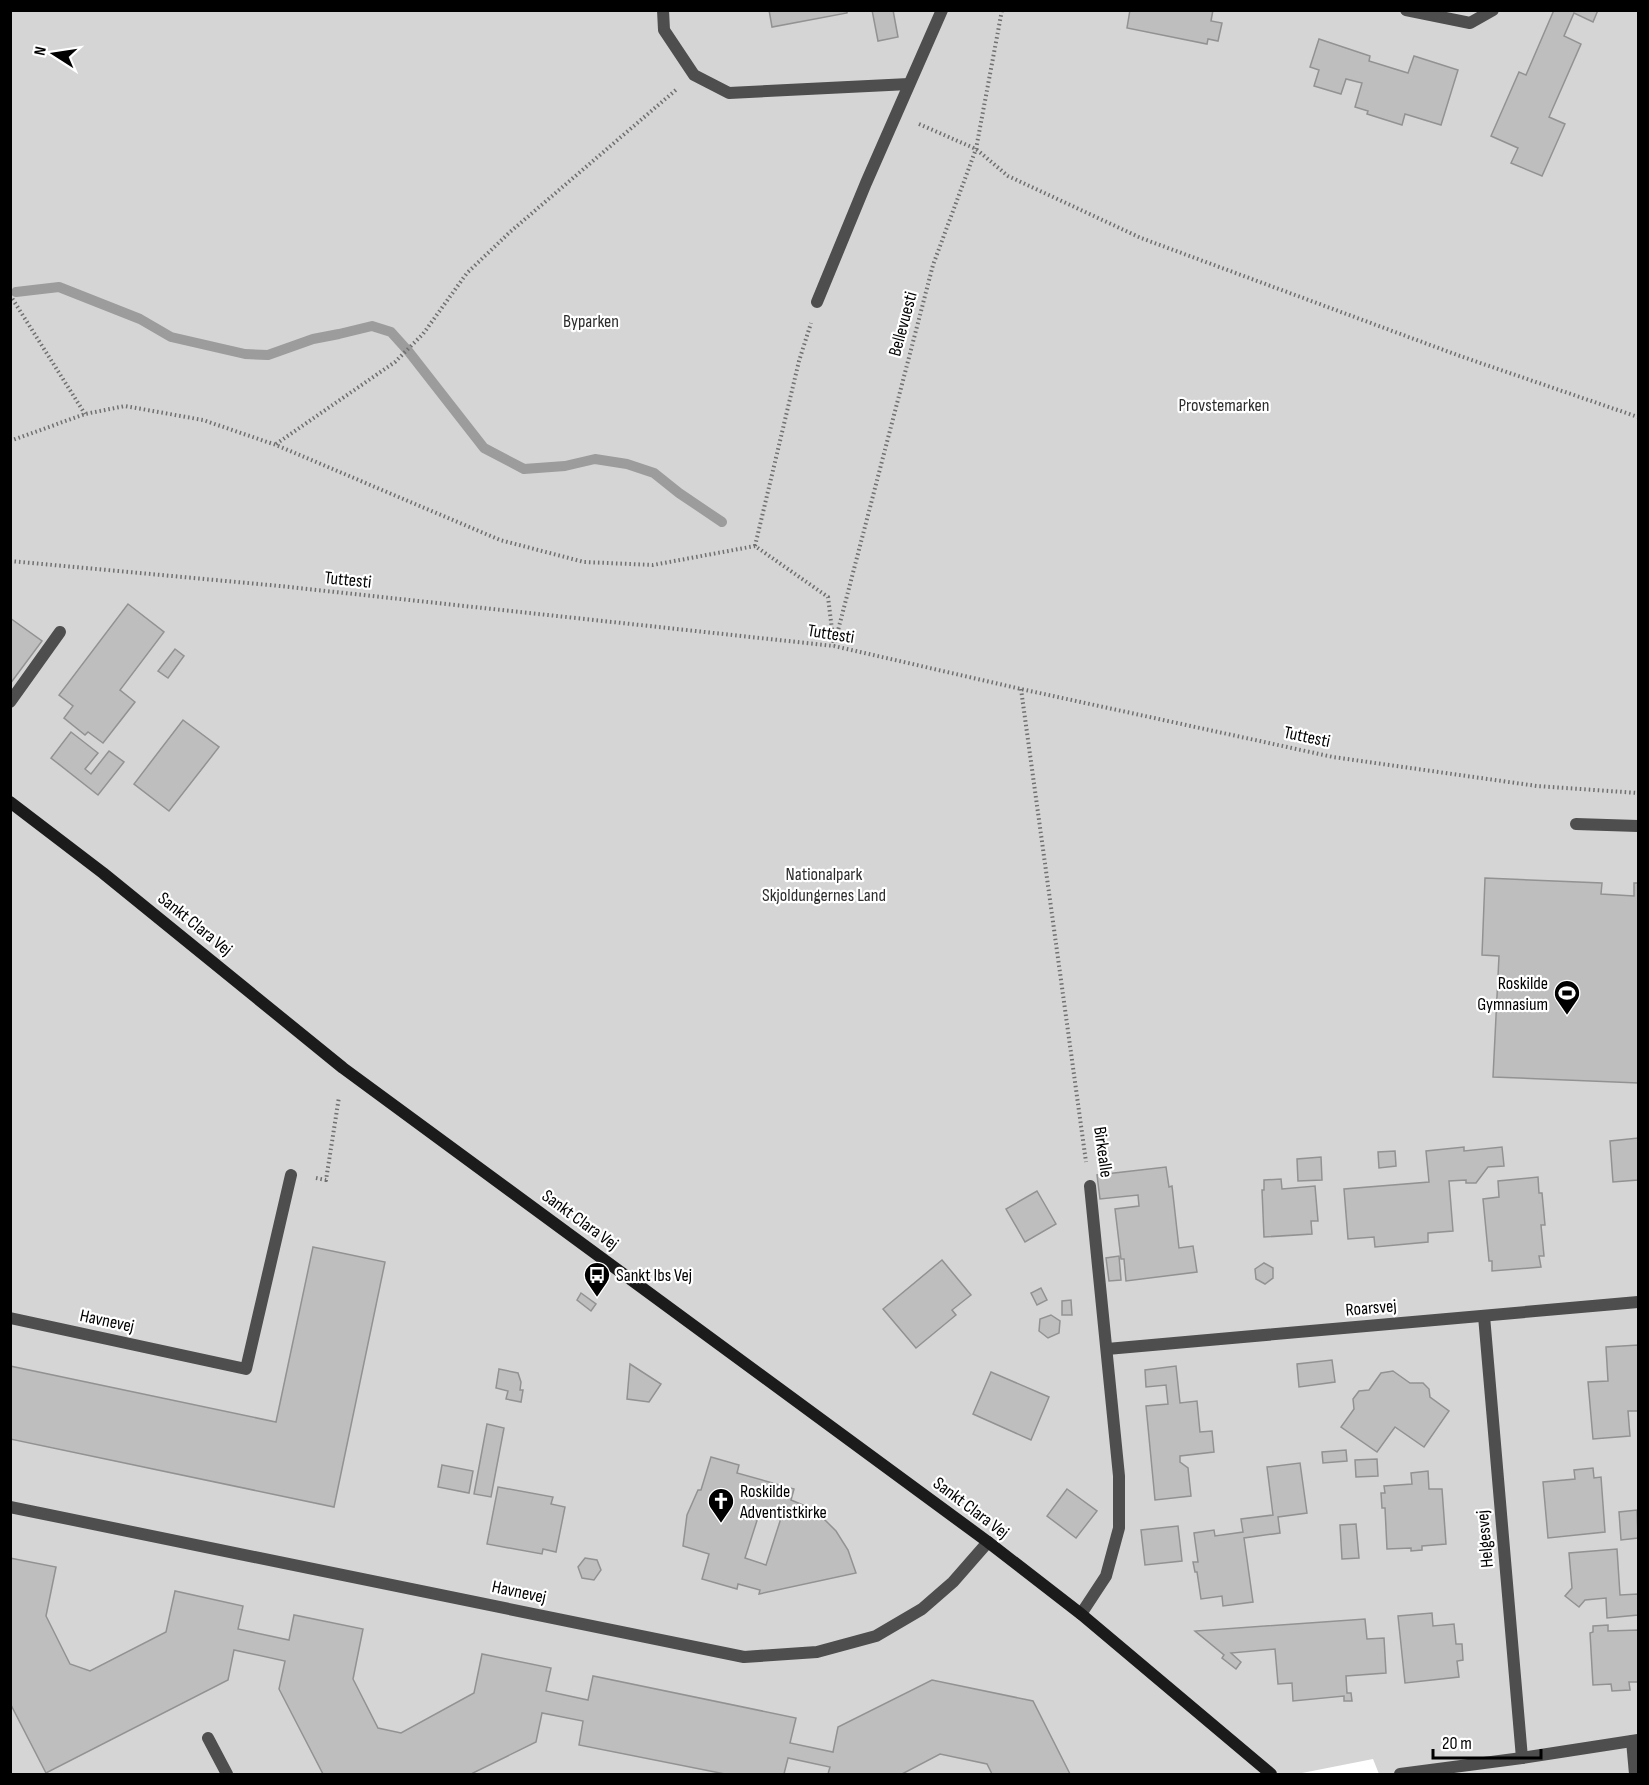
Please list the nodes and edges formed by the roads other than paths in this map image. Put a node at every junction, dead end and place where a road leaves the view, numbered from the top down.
1 (663, 10) edge
2 (942, 10) edge
3 (1406, 10) edge
4 (1493, 10) edge
5 (909, 84) junction
6 (817, 303) road end
7 (60, 632) dead end
8 (10, 702) edge
9 (10, 802) edge
10 (1576, 824) dead end
11 (1638, 826) edge
12 (291, 1175) road end
13 (1090, 1186) road end
14 (1638, 1302) edge
15 (1484, 1316) junction
16 (10, 1318) edge
17 (1107, 1349) junction
18 (10, 1507) edge
19 (988, 1542) junction
20 (1081, 1614) junction
21 (208, 1738) dead end
22 (1635, 1740) edge
23 (1522, 1758) junction
24 (227, 1774) edge
25 (1271, 1774) edge
26 (1400, 1774) edge
27 (1635, 1774) edge

1 - 5 street
2 - 5 street
3 - 4 street
5 - 6 street
7 - 8 street
9 - 19 main road, Sankt Clara Vej
10 - 11 street
12 - 16 street, Havnevej
13 - 17 street, Birkealle
14 - 15 street, Roarsvej
15 - 17 street, Roarsvej
15 - 23 street, Helgesvej
17 - 20 street, Birkealle
18 - 19 street, Havnevej
19 - 20 main road, Sankt Clara Vej
20 - 25 main road, Sankt Clara Vej
21 - 24 street
22 - 23 street
22 - 27 street
23 - 26 street

